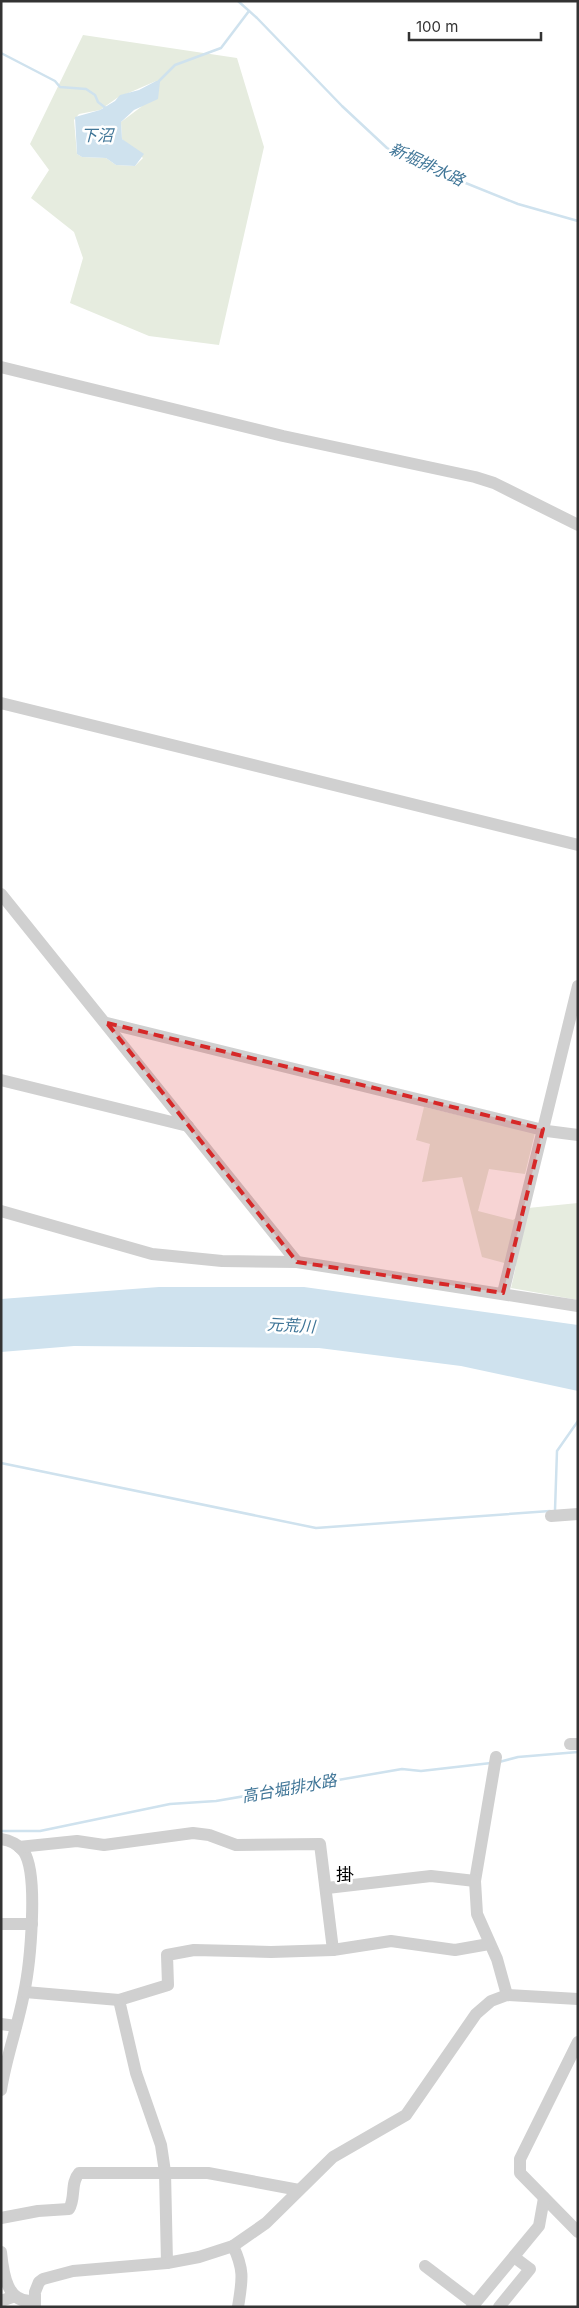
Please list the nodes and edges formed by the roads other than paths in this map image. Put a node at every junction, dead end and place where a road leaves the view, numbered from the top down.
1 (1, 367) edge
2 (578, 525) edge
3 (1, 703) edge
4 (578, 845) edge
5 (1, 894) edge
6 (578, 986) edge
7 (107, 1023) junction
8 (1, 1080) edge
9 (188, 1126) junction
10 (543, 1129) junction
11 (578, 1135) edge
12 (1, 1211) edge
13 (298, 1262) junction
14 (503, 1293) junction
15 (578, 1306) edge
16 (578, 1514) edge
17 (551, 1516) dead end
18 (496, 1757) dead end
19 (1, 1839) edge
20 (19, 1847) junction
21 (475, 1881) junction
22 (327, 1888) junction
23 (1, 1924) edge
24 (32, 1924) junction
25 (489, 1944) junction
26 (333, 1950) junction
27 (25, 1992) junction
28 (507, 1995) junction
29 (578, 1999) edge
30 (119, 2000) junction
31 (1, 2024) edge
32 (16, 2026) junction
33 (578, 2042) edge
34 (1, 2090) edge
35 (165, 2172) junction
36 (298, 2190) junction
37 (544, 2198) junction
38 (1, 2218) edge
39 (578, 2232) edge
40 (233, 2246) junction
41 (1, 2252) edge
42 (514, 2257) junction
43 (167, 2263) junction
44 (425, 2266) dead end
45 (15, 2296) junction
46 (1, 2301) edge
47 (477, 2302) edge
48 (35, 2303) edge
49 (238, 2307) edge
50 (498, 2307) edge

1 - 2 street
3 - 4 street
5 - 7 street
6 - 10 street
7 - 9 street
7 - 10 street
8 - 9 street
9 - 13 street
10 - 11 street
10 - 14 street
12 - 13 street
13 - 14 street
14 - 15 street
16 - 17 street
18 - 21 street
19 - 20 street
20 - 22 street
20 - 24 street
21 - 22 street
21 - 25 street
22 - 26 street
23 - 24 street
24 - 27 street
25 - 26 street
25 - 28 street
26 - 30 street
27 - 30 street
27 - 32 street
28 - 29 street
28 - 36 street
30 - 35 street
31 - 32 street
32 - 34 street
33 - 37 street
35 - 36 street
35 - 38 street
35 - 43 street
36 - 40 street
37 - 39 street
37 - 42 street
40 - 43 street
40 - 49 street
41 - 45 street
42 - 47 street
42 - 50 street
43 - 48 street
44 - 47 street
45 - 46 street
45 - 48 street
47 - 50 street

